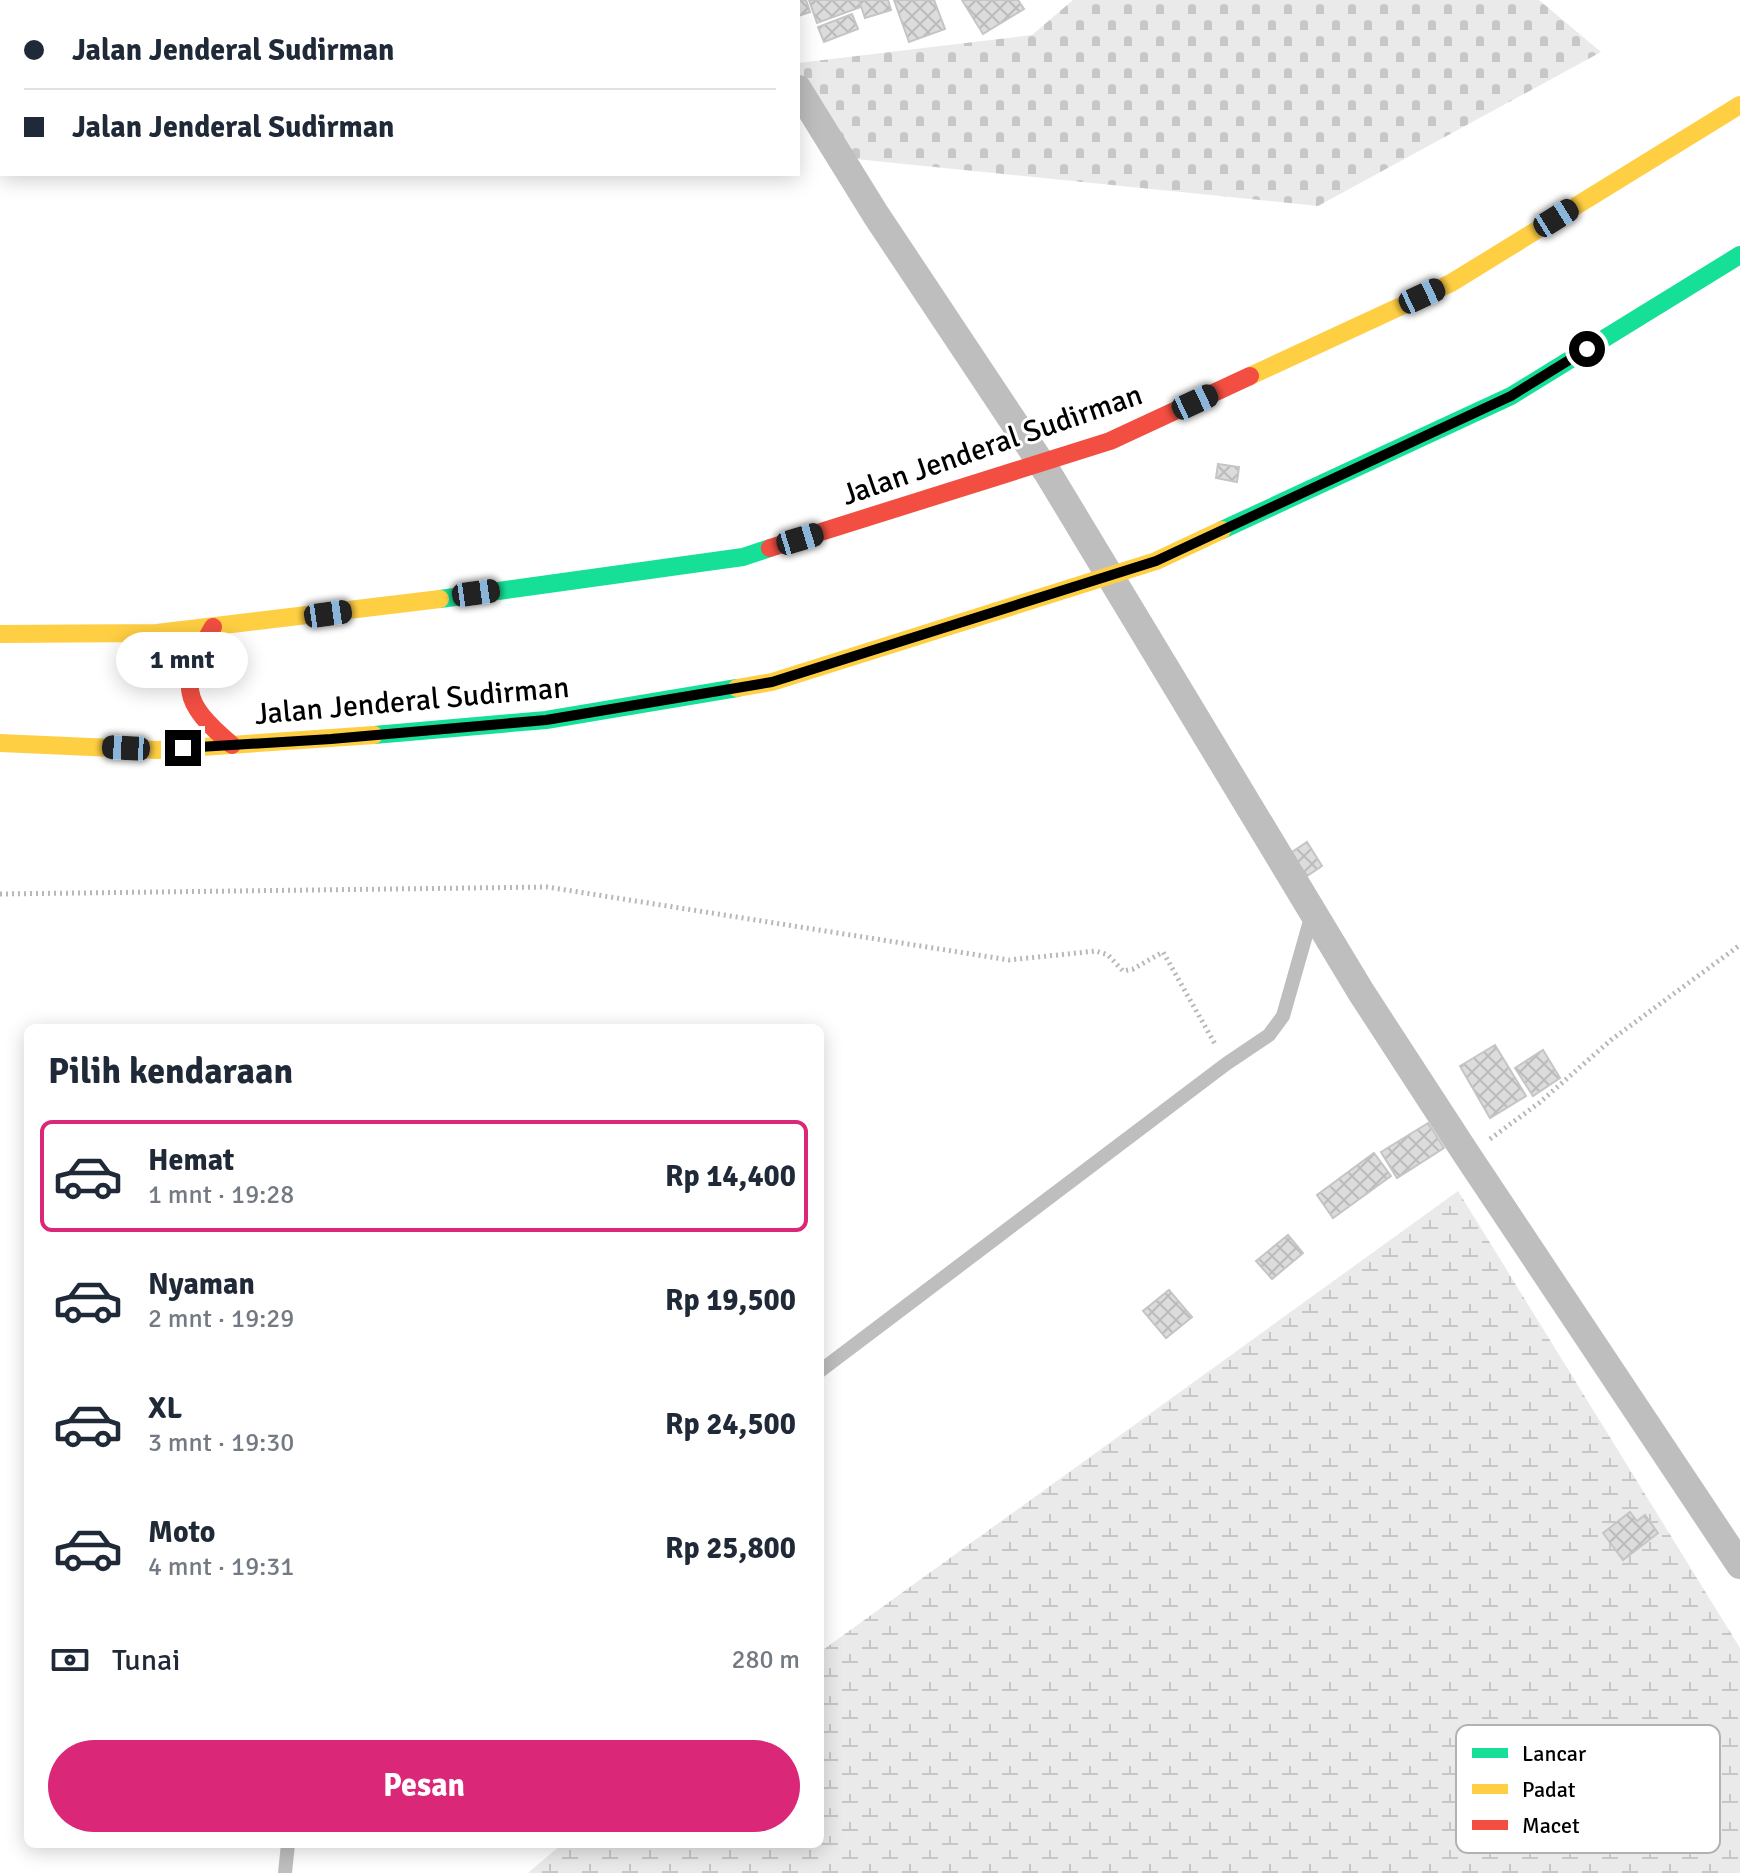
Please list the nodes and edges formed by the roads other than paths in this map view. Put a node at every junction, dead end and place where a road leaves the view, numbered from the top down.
1 (800, 92) edge
2 (1740, 105) edge
3 (1740, 255) edge
4 (213, 627) junction
5 (0, 634) edge
6 (0, 743) edge
7 (232, 745) junction
8 (1314, 910) junction
9 (824, 1368) edge
10 (1740, 1565) edge
11 (288, 1848) edge
12 (285, 1873) edge

1 - 8 street
2 - 4 main road, Jalan Jenderal Sudirman
3 - 7 main road, Jalan Jenderal Sudirman
4 - 5 main road, Jalan Jenderal Sudirman
4 - 7 main road
6 - 7 main road, Jalan Jenderal Sudirman
8 - 9 lane
8 - 10 street
11 - 12 lane

